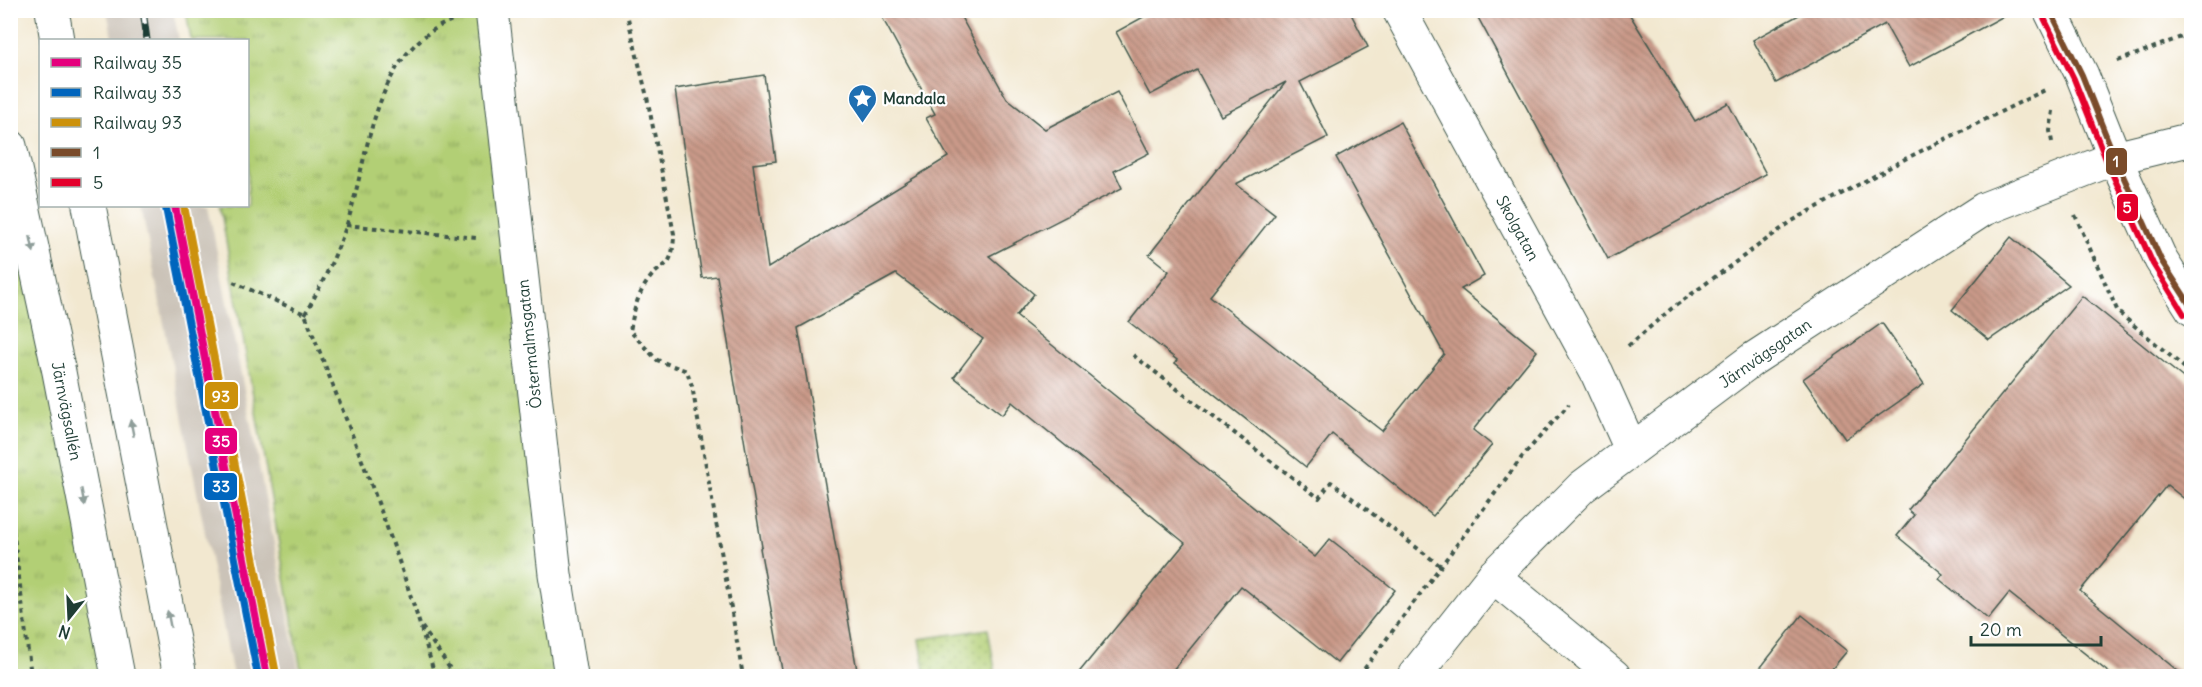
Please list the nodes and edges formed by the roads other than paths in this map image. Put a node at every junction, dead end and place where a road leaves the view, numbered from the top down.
1 (52, 10) edge
2 (492, 10) edge
3 (1400, 10) edge
4 (2050, 10) edge
5 (57, 39) edge
6 (2192, 139) edge
7 (10, 146) edge
8 (2115, 158) junction
9 (89, 207) edge
10 (2192, 309) edge
11 (1630, 449) junction
12 (1486, 584) junction
13 (118, 676) edge
14 (180, 676) edge
15 (571, 676) edge
16 (1414, 676) edge
17 (1614, 676) edge

1 - 5 street
2 - 15 street, Östermalmsgatan
3 - 11 street, Skolgatan
4 - 8 street
6 - 8 street, Järnvägsgatan
7 -> 13 street, Järnvägsallén
8 - 10 street
8 - 11 street, Järnvägsgatan
14 -> 9 street
11 - 12 street, Järnvägsgatan
12 - 16 street, Järnvägsgatan
12 - 17 street

